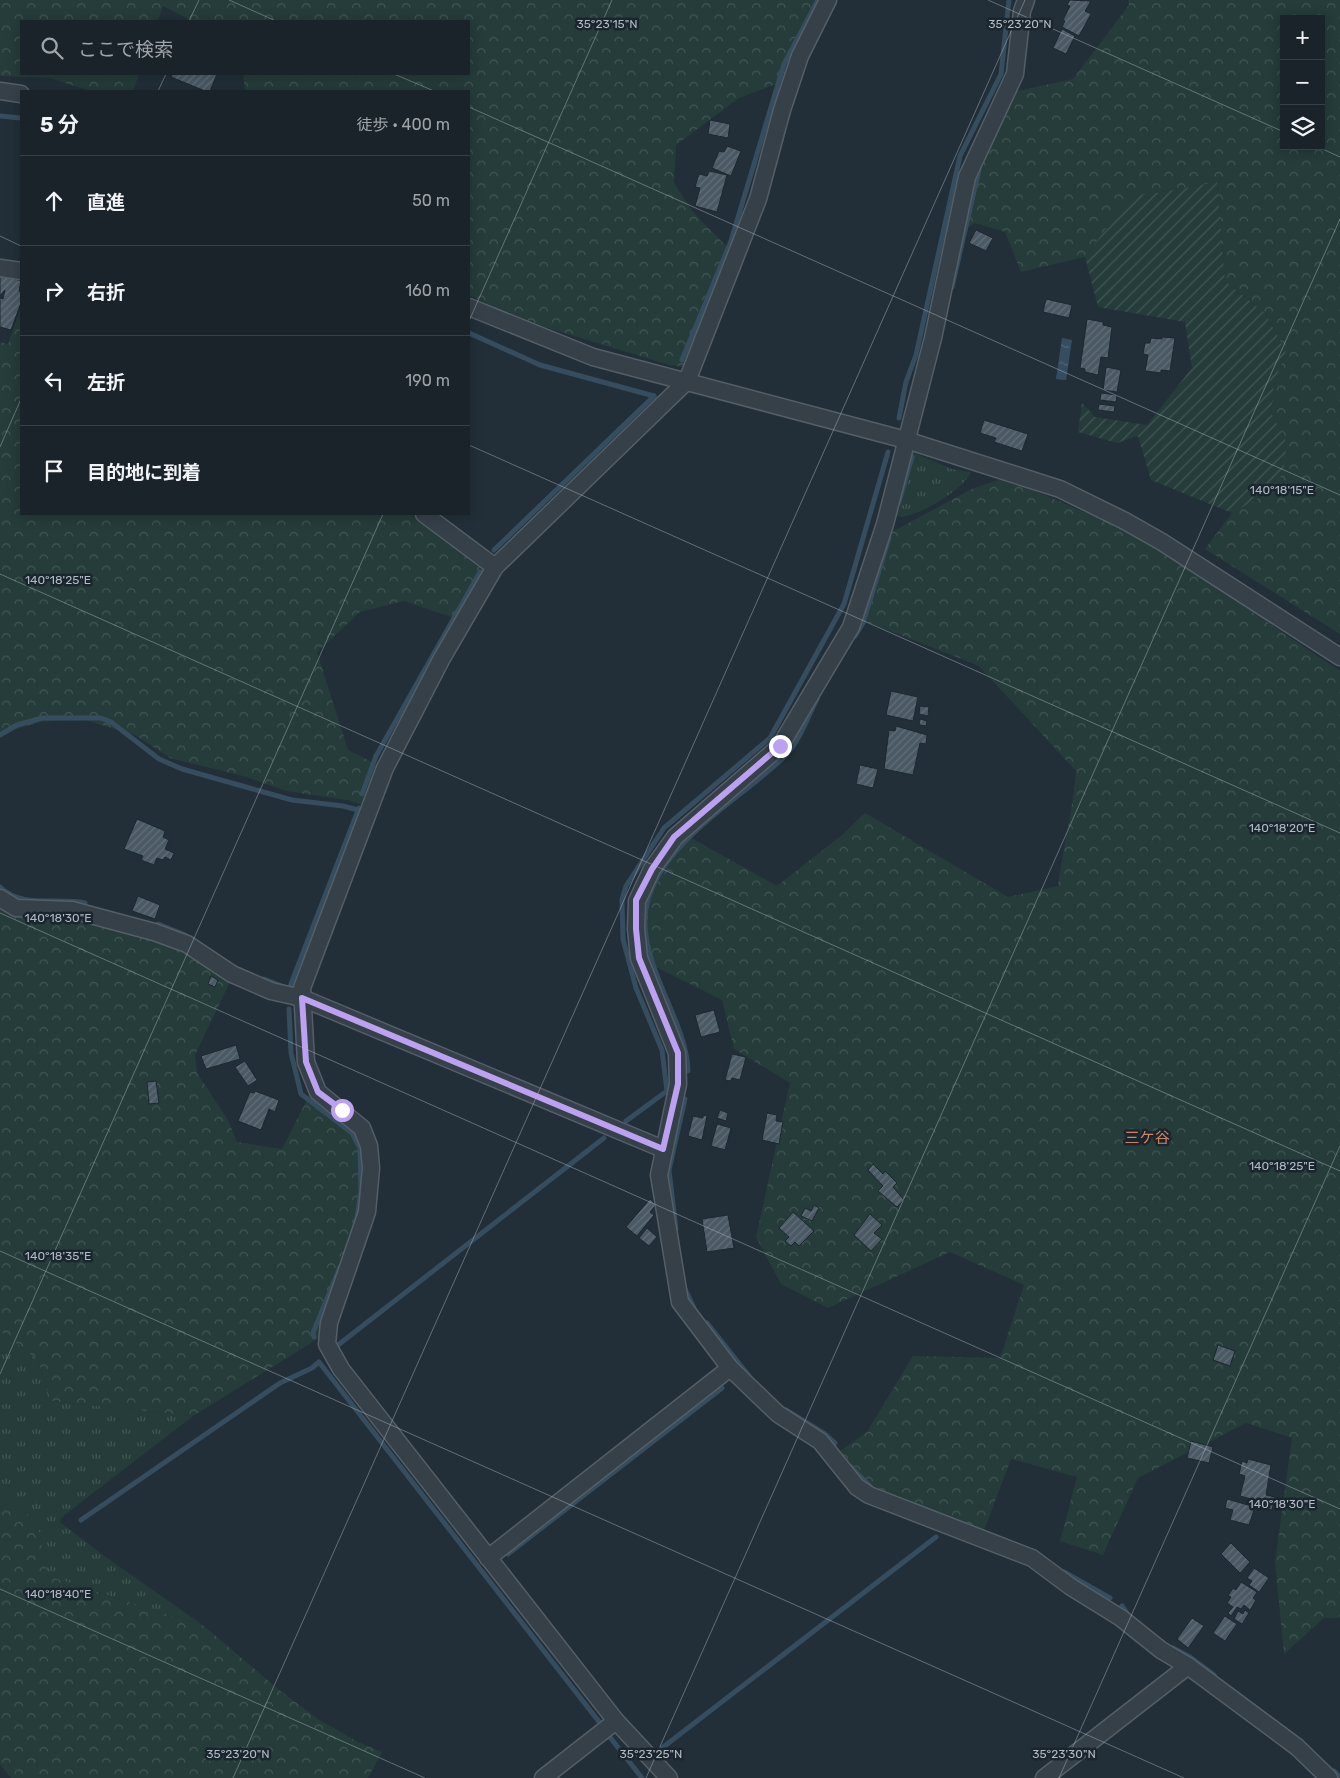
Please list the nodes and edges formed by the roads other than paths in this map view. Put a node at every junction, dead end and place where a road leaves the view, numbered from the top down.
1 (828, 0) edge
2 (1026, 0) edge
3 (0, 91) edge
4 (20, 94) edge
5 (0, 268) edge
6 (20, 271) edge
7 (470, 307) edge
8 (687, 381) junction
9 (906, 440) junction
10 (425, 515) edge
11 (495, 567) junction
12 (1340, 657) edge
13 (0, 898) edge
14 (302, 998) junction
15 (663, 1149) junction
16 (730, 1368) junction
17 (488, 1558) junction
18 (1188, 1666) junction
19 (616, 1721) junction
20 (543, 1778) edge
21 (669, 1778) edge
22 (1044, 1778) edge
23 (1329, 1778) edge

1 - 8 street
2 - 9 street
3 - 4 street
5 - 6 street
7 - 8 street
8 - 9 street
8 - 11 street
9 - 12 street
9 - 15 street
10 - 11 street
11 - 14 street
13 - 14 street
14 - 15 street
14 - 17 street
15 - 16 street
16 - 17 street
16 - 18 street
17 - 19 street
18 - 22 street
18 - 23 street
19 - 20 street
19 - 21 street

